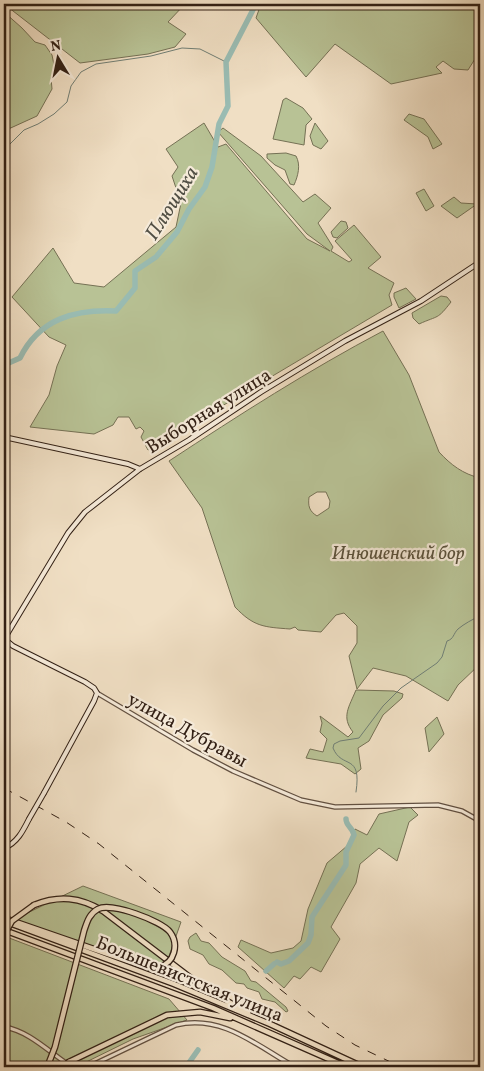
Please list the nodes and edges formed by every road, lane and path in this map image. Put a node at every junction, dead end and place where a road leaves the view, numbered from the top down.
1 (480, 262) edge
2 (4, 437) edge
3 (140, 469) junction
4 (6, 639) joint
5 (97, 693) junction
6 (480, 821) edge
7 (4, 848) edge
8 (4, 920) edge
9 (4, 930) edge
10 (4, 935) edge
11 (260, 1020) junction
12 (245, 1023) junction
13 (4, 1027) edge
14 (4, 1039) edge
15 (5, 1055) edge
16 (48, 1066) edge
17 (7, 1067) edge
18 (63, 1067) edge
19 (72, 1067) edge
20 (88, 1067) edge
21 (295, 1067) edge
22 (347, 1067) edge
23 (363, 1067) edge

1 - 3 main road, Выборная улица
2 - 3 main road
3 - 4 main road, Выборная улица
4 - 5 main road, улица Дубравы
5 - 6 street, улица Дубравы
5 - 7 main road, bridge
8 - 11 main road, Большевистская улица
8 - 16 main road, bridge
9 - 12 main road, Большевистская улица
10 - 11 main road, bridge
11 - 23 main road, Большевистская улица
12 - 18 main road, bridge
12 - 22 main road, Большевистская улица
13 - 19 street
14 - 15 main road
15 - 17 main road
20 - 21 street

